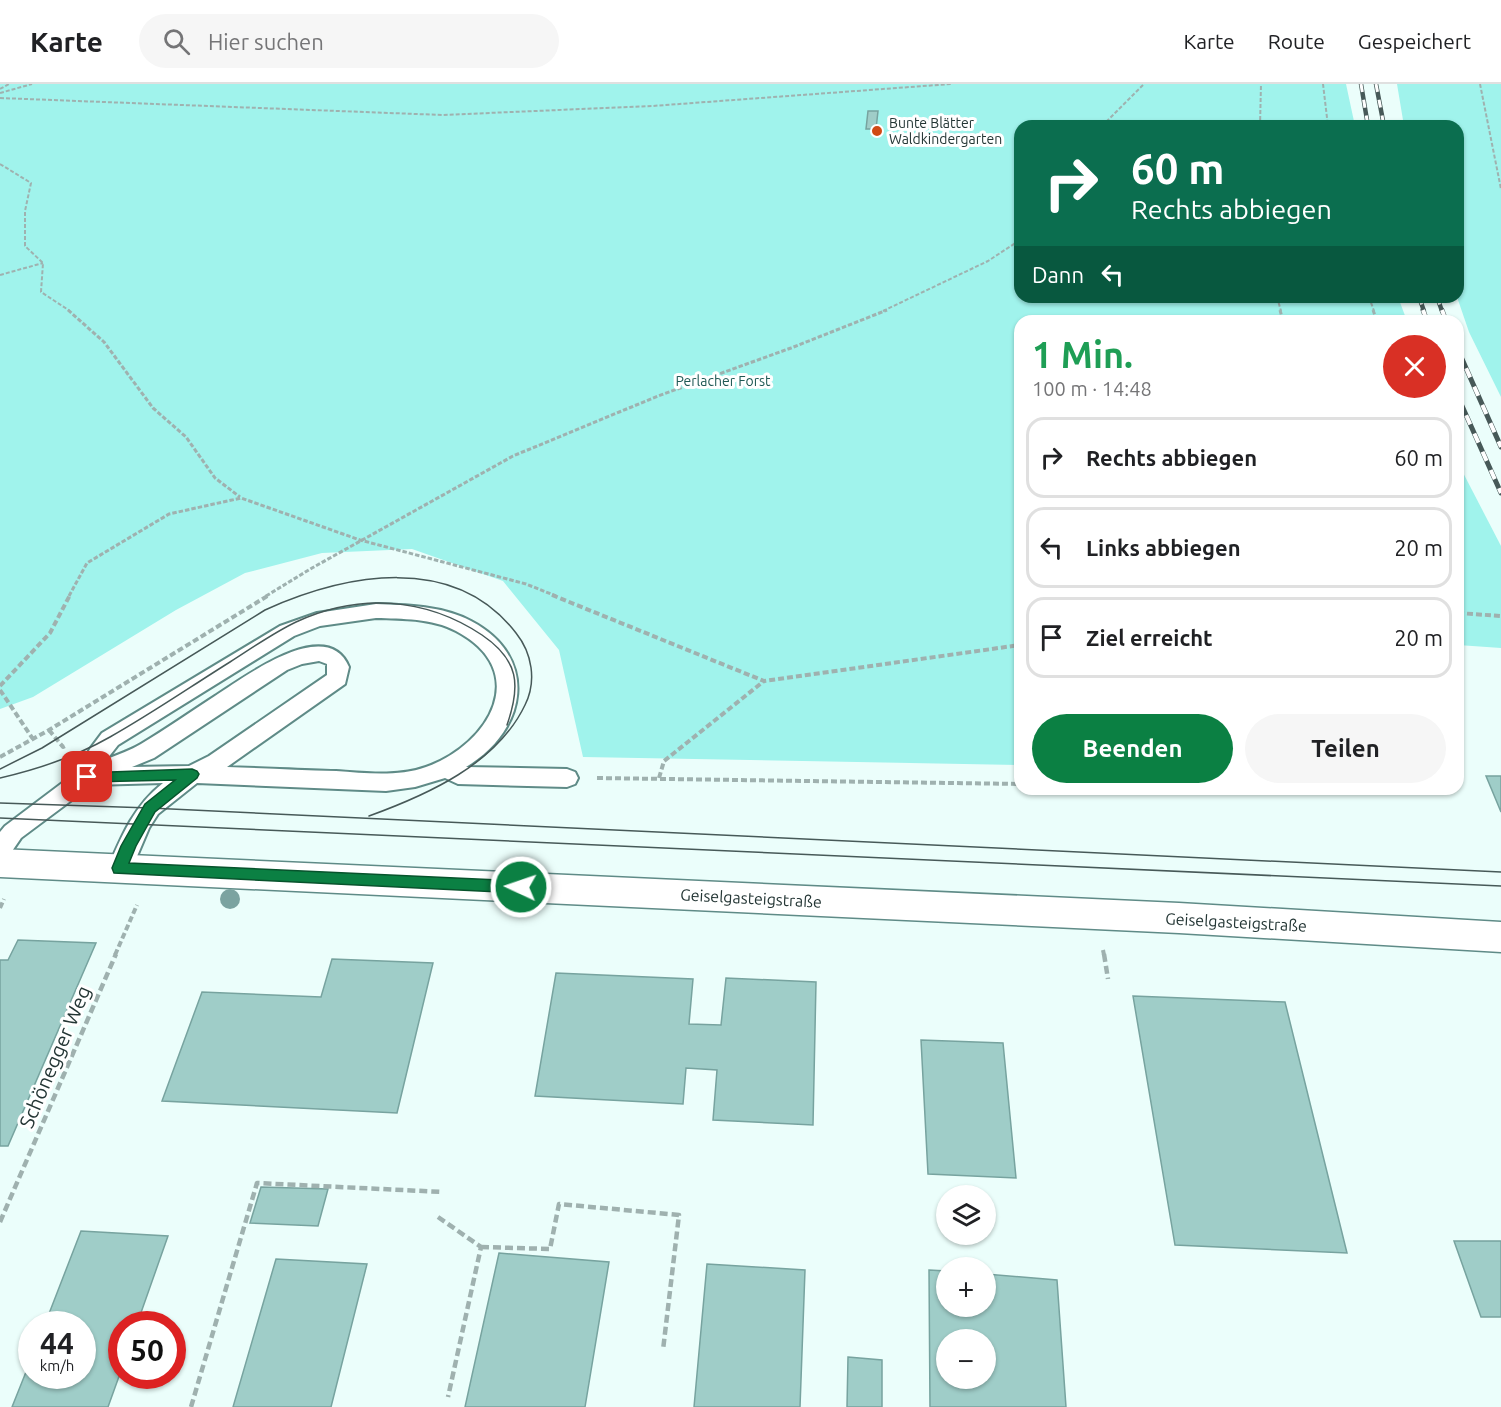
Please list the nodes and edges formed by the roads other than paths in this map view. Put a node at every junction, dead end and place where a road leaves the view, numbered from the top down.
1 (446, 768) junction
2 (192, 774) junction
3 (87, 777) junction
4 (567, 778) road end
5 (0, 850) edge
6 (0, 863) edge
7 (120, 868) junction
8 (1501, 937) edge

1 - 2 lane
1 - 3 lane
1 - 4 lane
2 - 3 lane
2 - 3 lane
2 - 7 lane
3 - 5 lane
6 - 7 main road, Geiselgasteigstraße
7 - 8 main road, Geiselgasteigstraße

